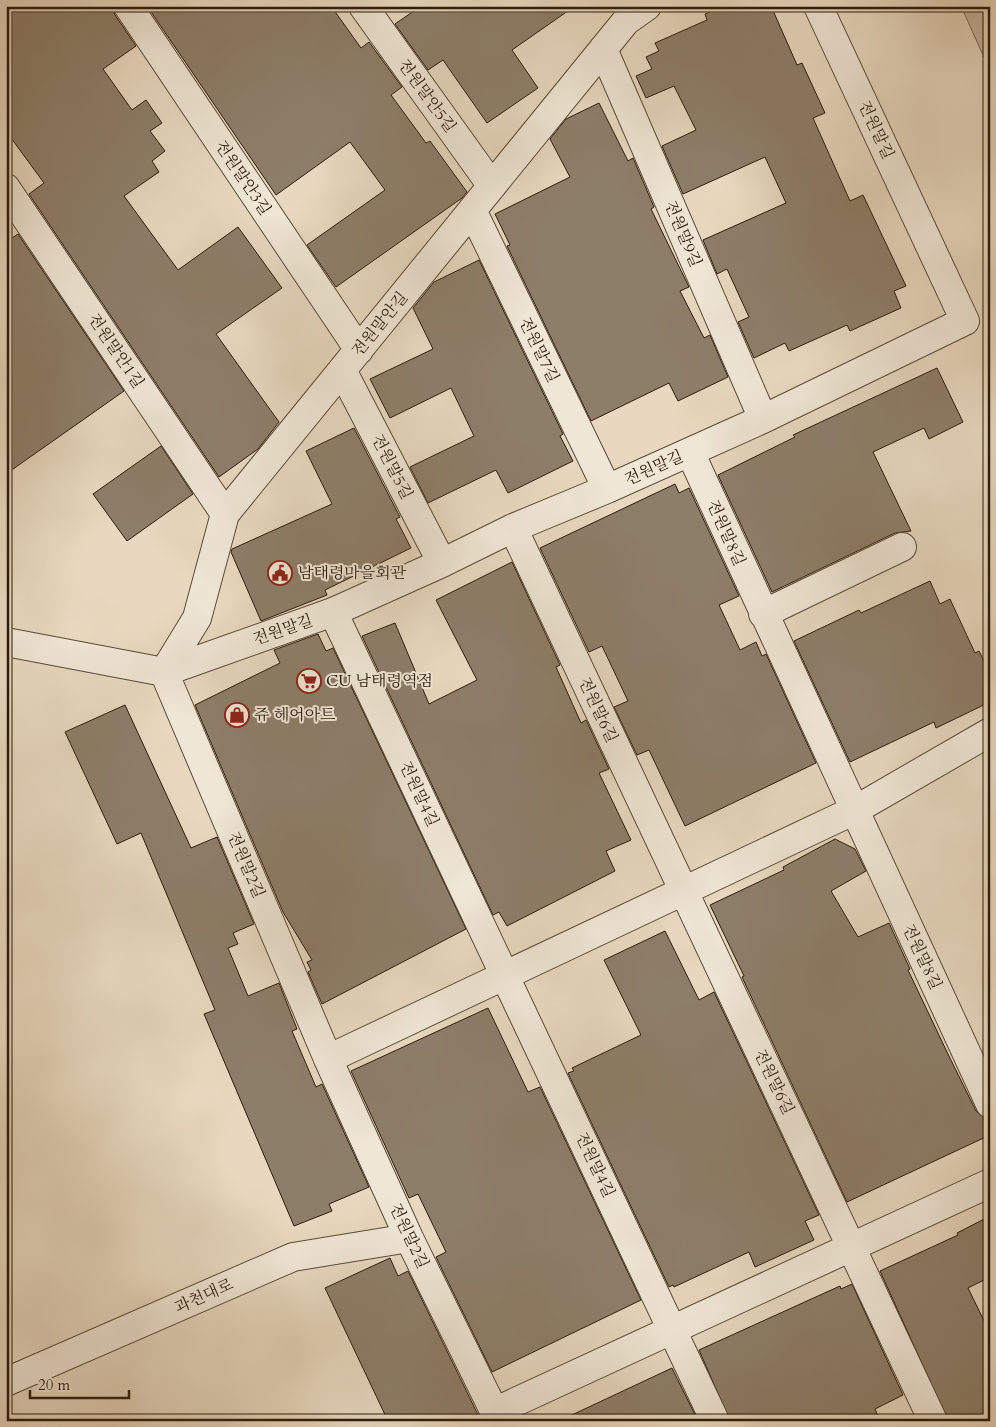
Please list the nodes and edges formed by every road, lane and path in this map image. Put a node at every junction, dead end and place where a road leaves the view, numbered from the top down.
1 (128, 6) edge
2 (363, 6) edge
3 (818, 6) edge
4 (629, 11) edge
5 (603, 48) junction
6 (492, 186) junction
7 (6, 188) edge
8 (472, 210) junction
9 (359, 350) junction
10 (342, 370) junction
11 (763, 420) junction
12 (690, 452) junction
13 (607, 489) junction
14 (225, 514) junction
15 (513, 528) junction
16 (902, 548) dead end
17 (442, 563) junction
18 (332, 612) junction
19 (763, 614) junction
20 (6, 642) edge
21 (164, 672) junction
22 (990, 732) edge
23 (855, 810) junction
24 (683, 891) junction
25 (505, 975) junction
26 (328, 1059) junction
27 (990, 1104) edge
28 (990, 1183) edge
29 (409, 1238) junction
30 (852, 1245) junction
31 (672, 1329) junction
32 (6, 1382) edge
33 (497, 1416) edge
34 (715, 1421) edge
35 (933, 1421) edge

1 - 9 street, 전원말안3길
2 - 6 street, 전원말안5길
3 - 11 street, 전원말길
4 - 5 street, 전원말안길
5 - 6 street, 전원말안길
5 - 11 street, 전원말9길
6 - 8 street, 전원말안길
7 - 14 street, 전원말안1길
8 - 9 street, 전원말안길
8 - 13 street, 전원말7길
9 - 10 street, 전원말안길
10 - 14 street, 전원말안길
10 - 17 street, 전원말5길
11 - 12 street, 전원말길
12 - 13 street, 전원말길
12 - 19 street, 전원말8길
13 - 15 street, 전원말길
14 - 21 street, 전원말안길
15 - 17 street, 전원말길
15 - 24 street, 전원말6길
16 - 19 street
17 - 18 street, 전원말길
18 - 21 street, 전원말길
18 - 25 street, 전원말4길
19 - 23 street, 전원말8길
20 - 21 street
21 - 26 street, 전원말2길
22 - 23 street
23 - 24 street
23 - 27 street, 전원말8길
24 - 25 street
24 - 30 street, 전원말6길
25 - 26 street
25 - 31 street, 전원말4길
26 - 29 street, 전원말2길
28 - 30 street
29 - 32 street, 과천대로
29 - 33 street, 전원말2길
30 - 31 street
30 - 35 street, 전원말6길
31 - 33 street, 전원말2길
31 - 34 street, 전원말4길

